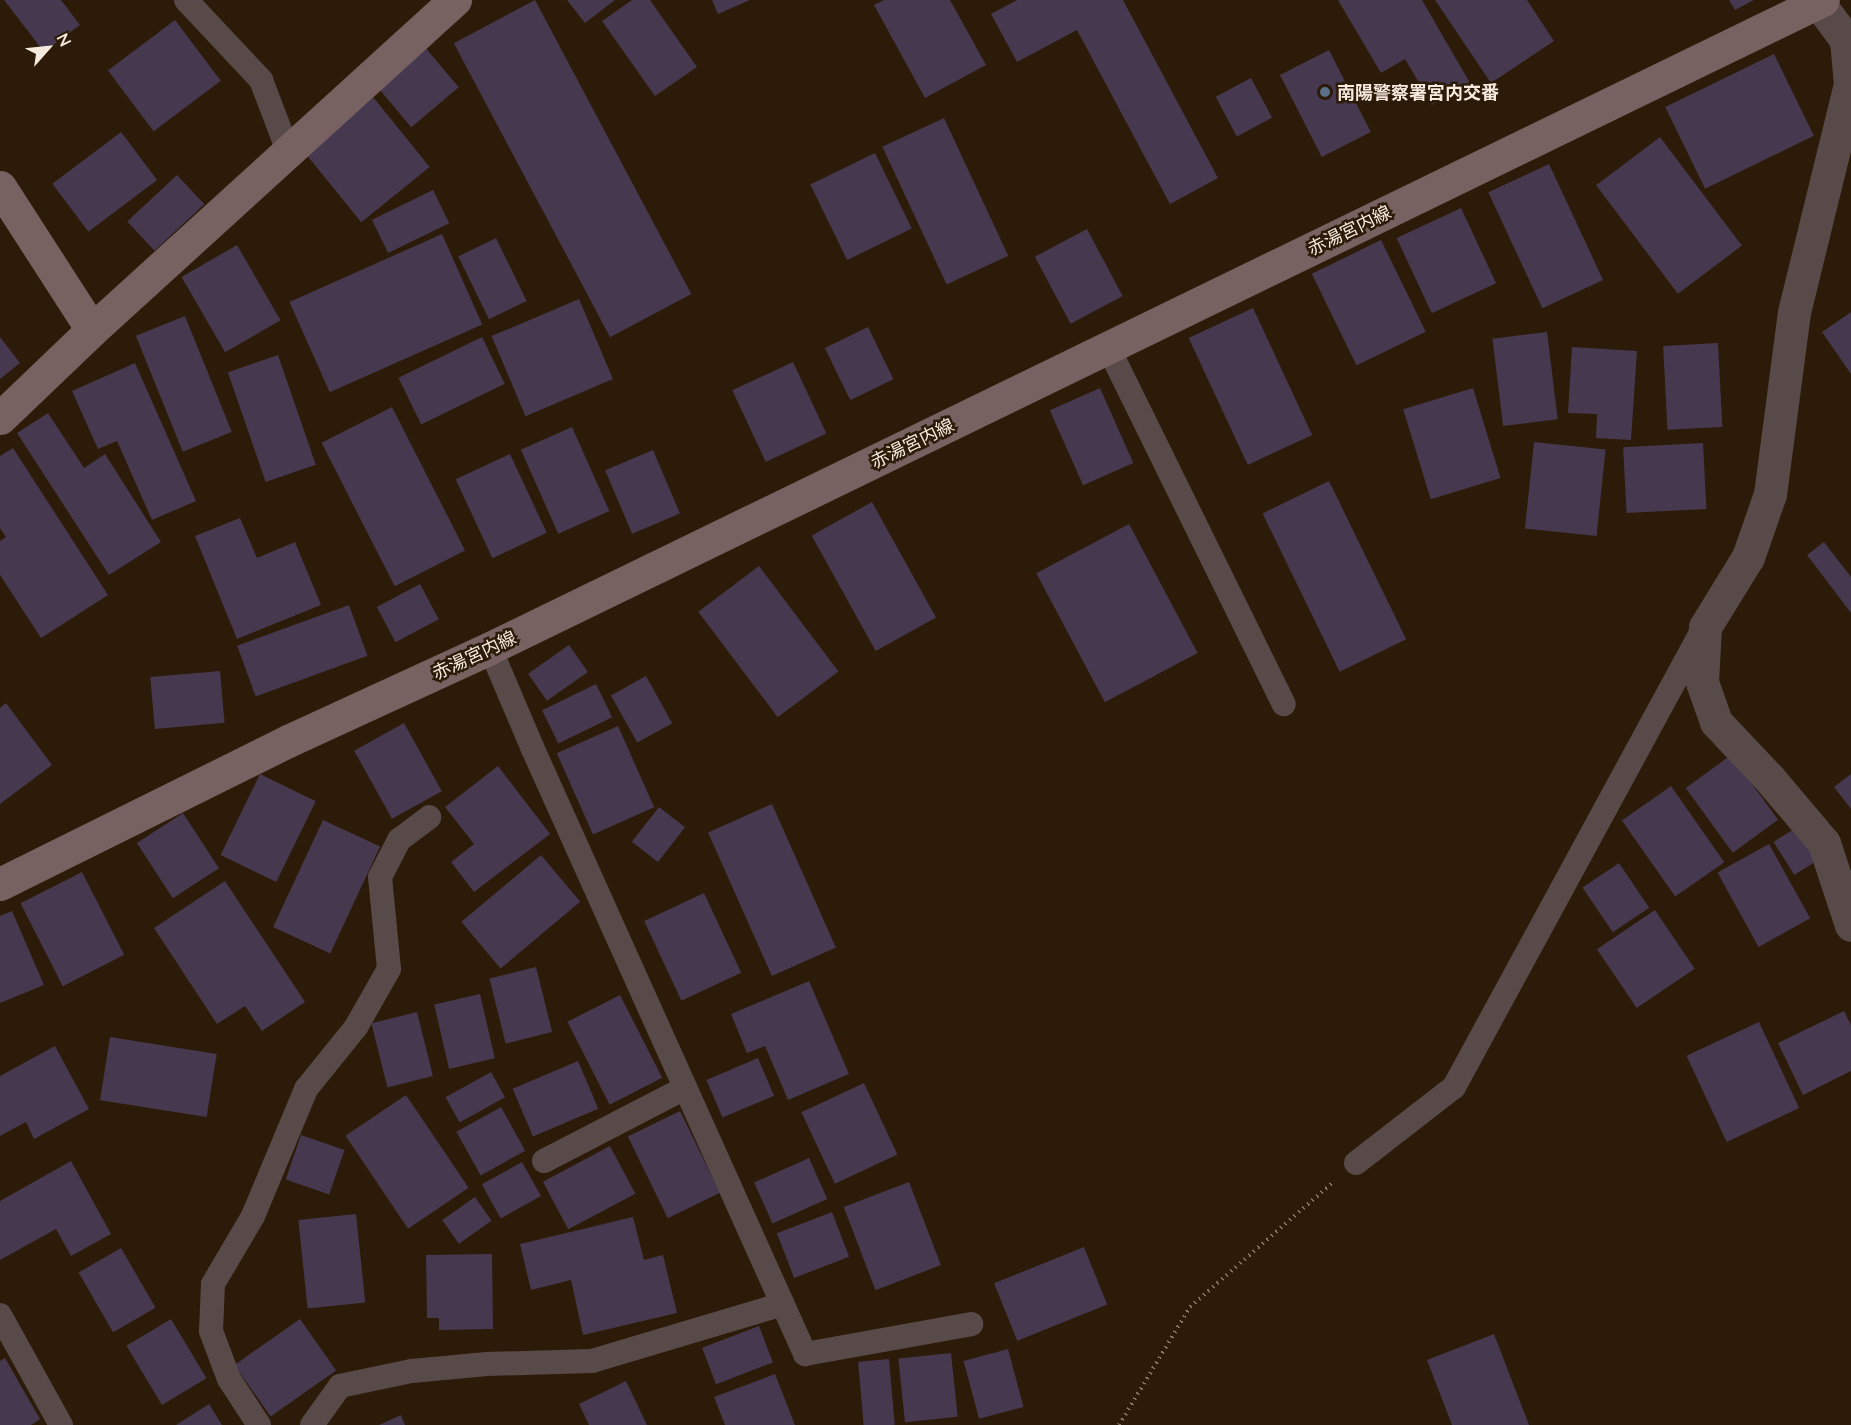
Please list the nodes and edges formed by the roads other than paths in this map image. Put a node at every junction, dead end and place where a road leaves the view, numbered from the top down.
1 (186, 0) edge
2 (455, 0) edge
3 (1820, 1) edge
4 (288, 151) junction
5 (0, 187) edge
6 (92, 330) junction
7 (1108, 347) junction
8 (0, 418) edge
9 (1705, 627) junction
10 (490, 648) junction
11 (1284, 704) dead end
12 (429, 817) dead end
13 (0, 884) edge
14 (1851, 925) edge
15 (685, 1088) junction
16 (544, 1161) dead end
17 (1356, 1163) road end
18 (783, 1304) junction
19 (0, 1315) edge
20 (971, 1324) dead end
21 (61, 1425) edge
22 (259, 1425) edge
23 (312, 1425) edge

1 - 4 lane
2 - 4 main road
3 - 7 main road, 赤湯宮内線
3 - 9 street
4 - 6 main road
5 - 6 main road
6 - 8 main road
7 - 10 main road, 赤湯宮内線
7 - 11 lane
9 - 14 street
9 - 17 lane
10 - 13 main road, 赤湯宮内線
10 - 15 lane
12 - 22 lane
15 - 16 lane
15 - 18 lane
18 - 20 lane
18 - 23 lane
19 - 21 lane

